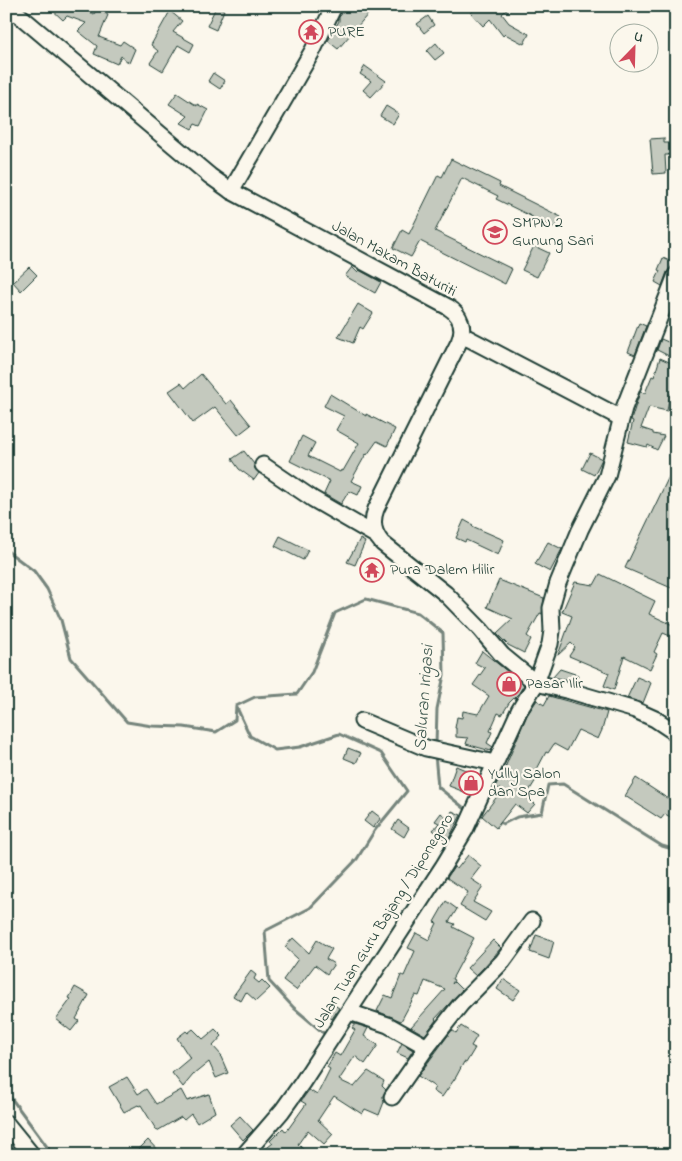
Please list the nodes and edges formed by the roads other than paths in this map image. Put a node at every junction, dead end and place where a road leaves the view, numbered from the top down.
1 (334, 6) edge
2 (9, 9) edge
3 (231, 191) junction
4 (676, 275) edge
5 (462, 334) junction
6 (621, 418) junction
7 (263, 465) dead end
8 (376, 536) junction
9 (534, 688) junction
10 (362, 721) dead end
11 (676, 733) edge
12 (495, 763) junction
13 (532, 921) dead end
14 (349, 1012) junction
15 (427, 1047) junction
16 (392, 1097) dead end
17 (6, 1123) edge
18 (32, 1155) edge
19 (244, 1155) edge

1 - 3 street
2 - 3 street, Jalan Makam Baturiti
3 - 5 street, Jalan Makam Baturiti
4 - 6 street, Jalan Tuan Guru Bajang / Diponegoro
5 - 6 street
5 - 8 street
6 - 9 street, Jalan Tuan Guru Bajang / Diponegoro
7 - 8 street
8 - 9 street
9 - 11 street
9 - 12 street, Jalan Tuan Guru Bajang / Diponegoro
10 - 12 street
12 - 14 street, Jalan Tuan Guru Bajang / Diponegoro
13 - 15 street
14 - 15 street
14 - 19 street, Jalan Tuan Guru Bajang / Diponegoro
15 - 16 street
17 - 18 street

